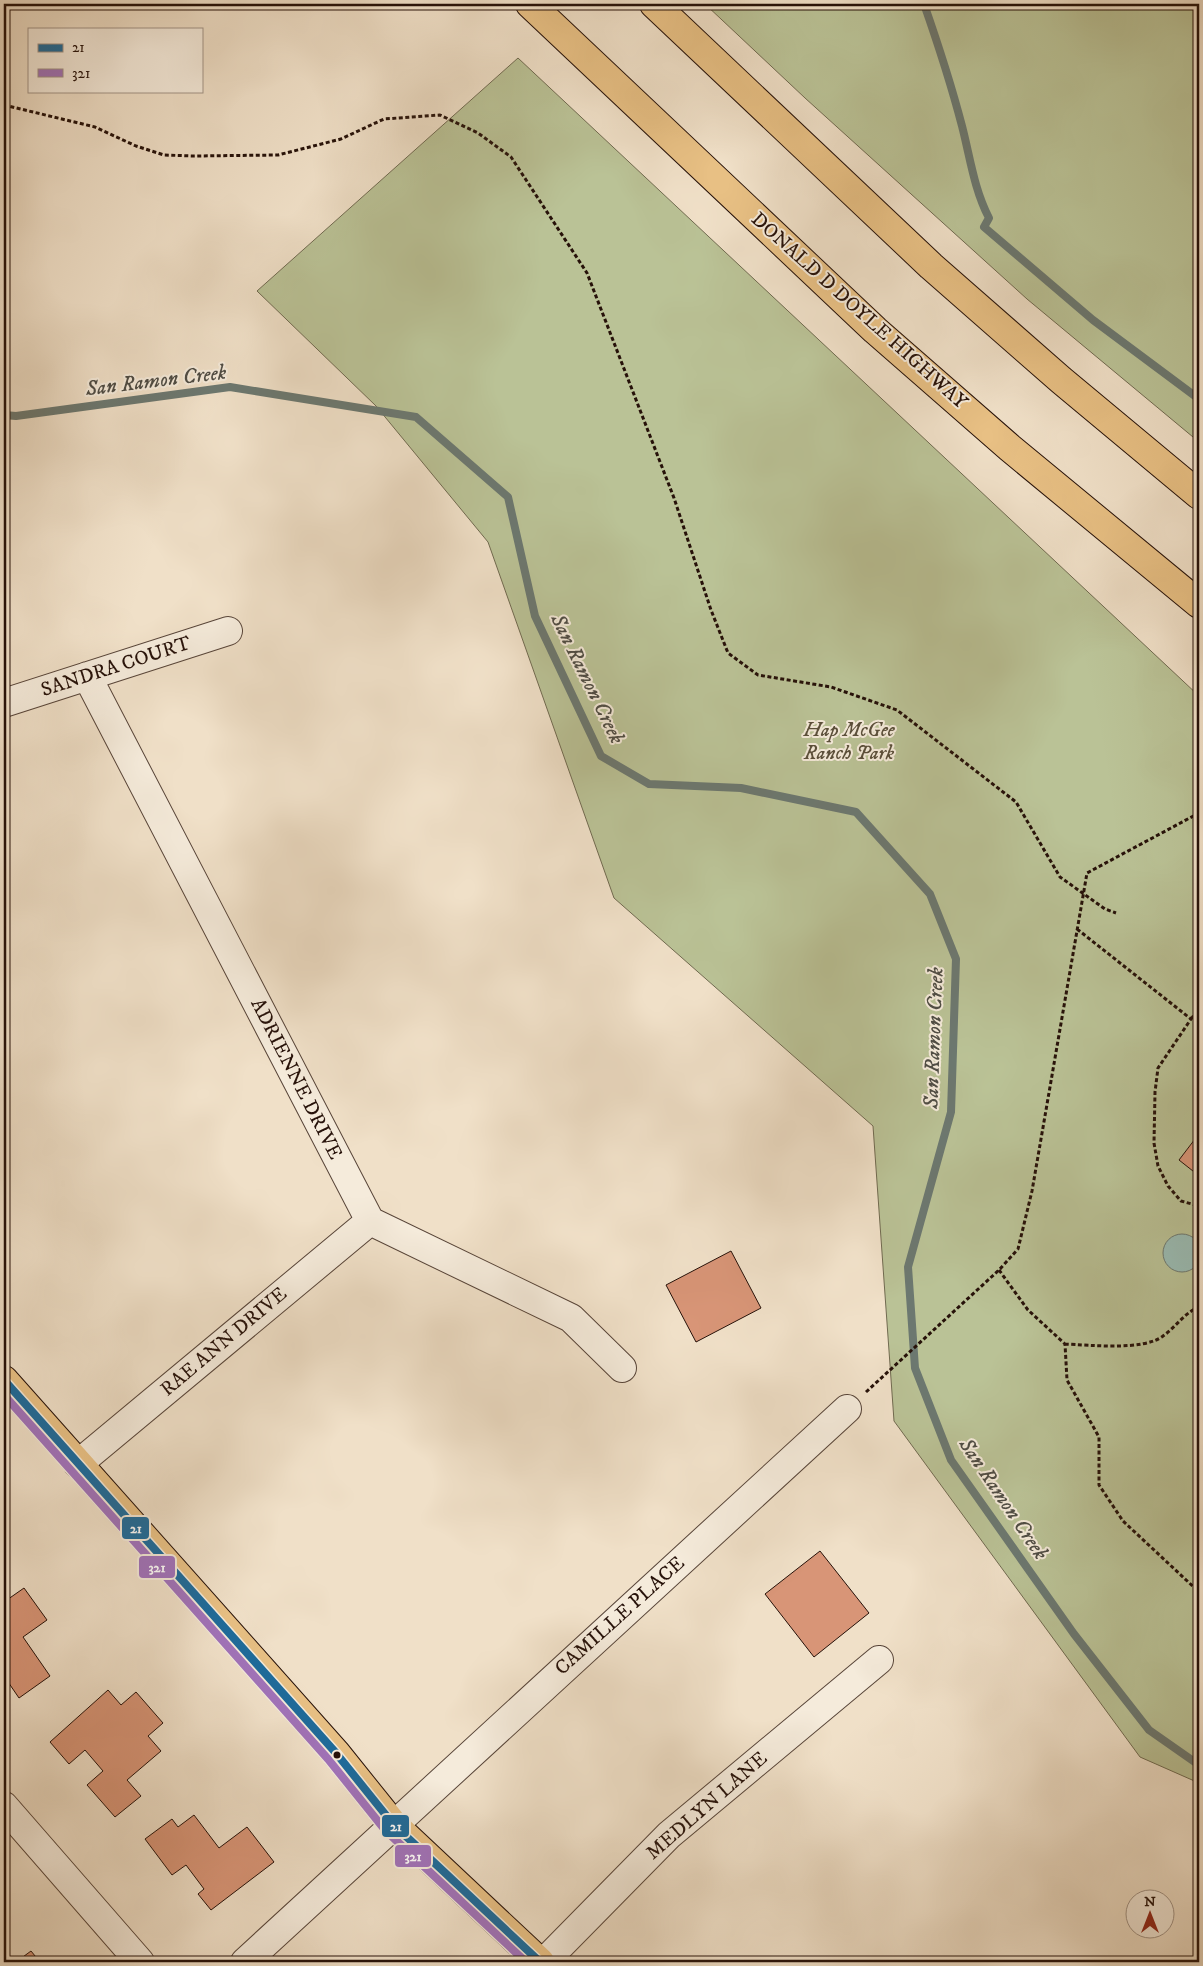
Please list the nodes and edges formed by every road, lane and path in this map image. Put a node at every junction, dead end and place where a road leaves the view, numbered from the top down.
1 (530, 4) edge
2 (654, 4) edge
3 (4, 105) edge
4 (1199, 495) edge
5 (1199, 604) edge
6 (228, 631) dead end
7 (87, 676) junction
8 (4, 703) edge
9 (1199, 813) edge
10 (1082, 893) junction
11 (1116, 913) dead end
12 (1077, 929) junction
13 (1191, 1019) junction
14 (1199, 1019) edge
15 (1199, 1206) edge
16 (370, 1221) junction
17 (998, 1270) junction
18 (1199, 1307) edge
19 (1065, 1344) junction
20 (622, 1368) dead end
21 (4, 1380) edge
22 (847, 1409) joint
23 (78, 1464) junction
24 (1199, 1592) edge
25 (879, 1660) dead end
26 (4, 1806) edge
27 (393, 1824) junction
28 (140, 1962) edge
29 (245, 1962) edge
30 (542, 1962) edge

1 - 5 main road, DONALD D DOYLE HIGHWAY
2 - 4 main road
3 - 10 path
6 - 7 street, SANDRA COURT
7 - 8 street, SANDRA COURT
7 - 16 street, ADRIENNE DRIVE
9 - 10 path
10 - 11 path
10 - 12 path
12 - 13 path
12 - 17 path
13 - 14 path
13 - 15 path
16 - 20 street
16 - 23 street, RAE ANN DRIVE
17 - 19 path
17 - 22 path
18 - 19 path
19 - 24 path
21 - 23 main road
22 - 27 street, CAMILLE PLACE
23 - 27 main road
25 - 30 street, MEDLYN LANE
26 - 28 street
27 - 29 street, CAMILLE PLACE
27 - 30 main road

